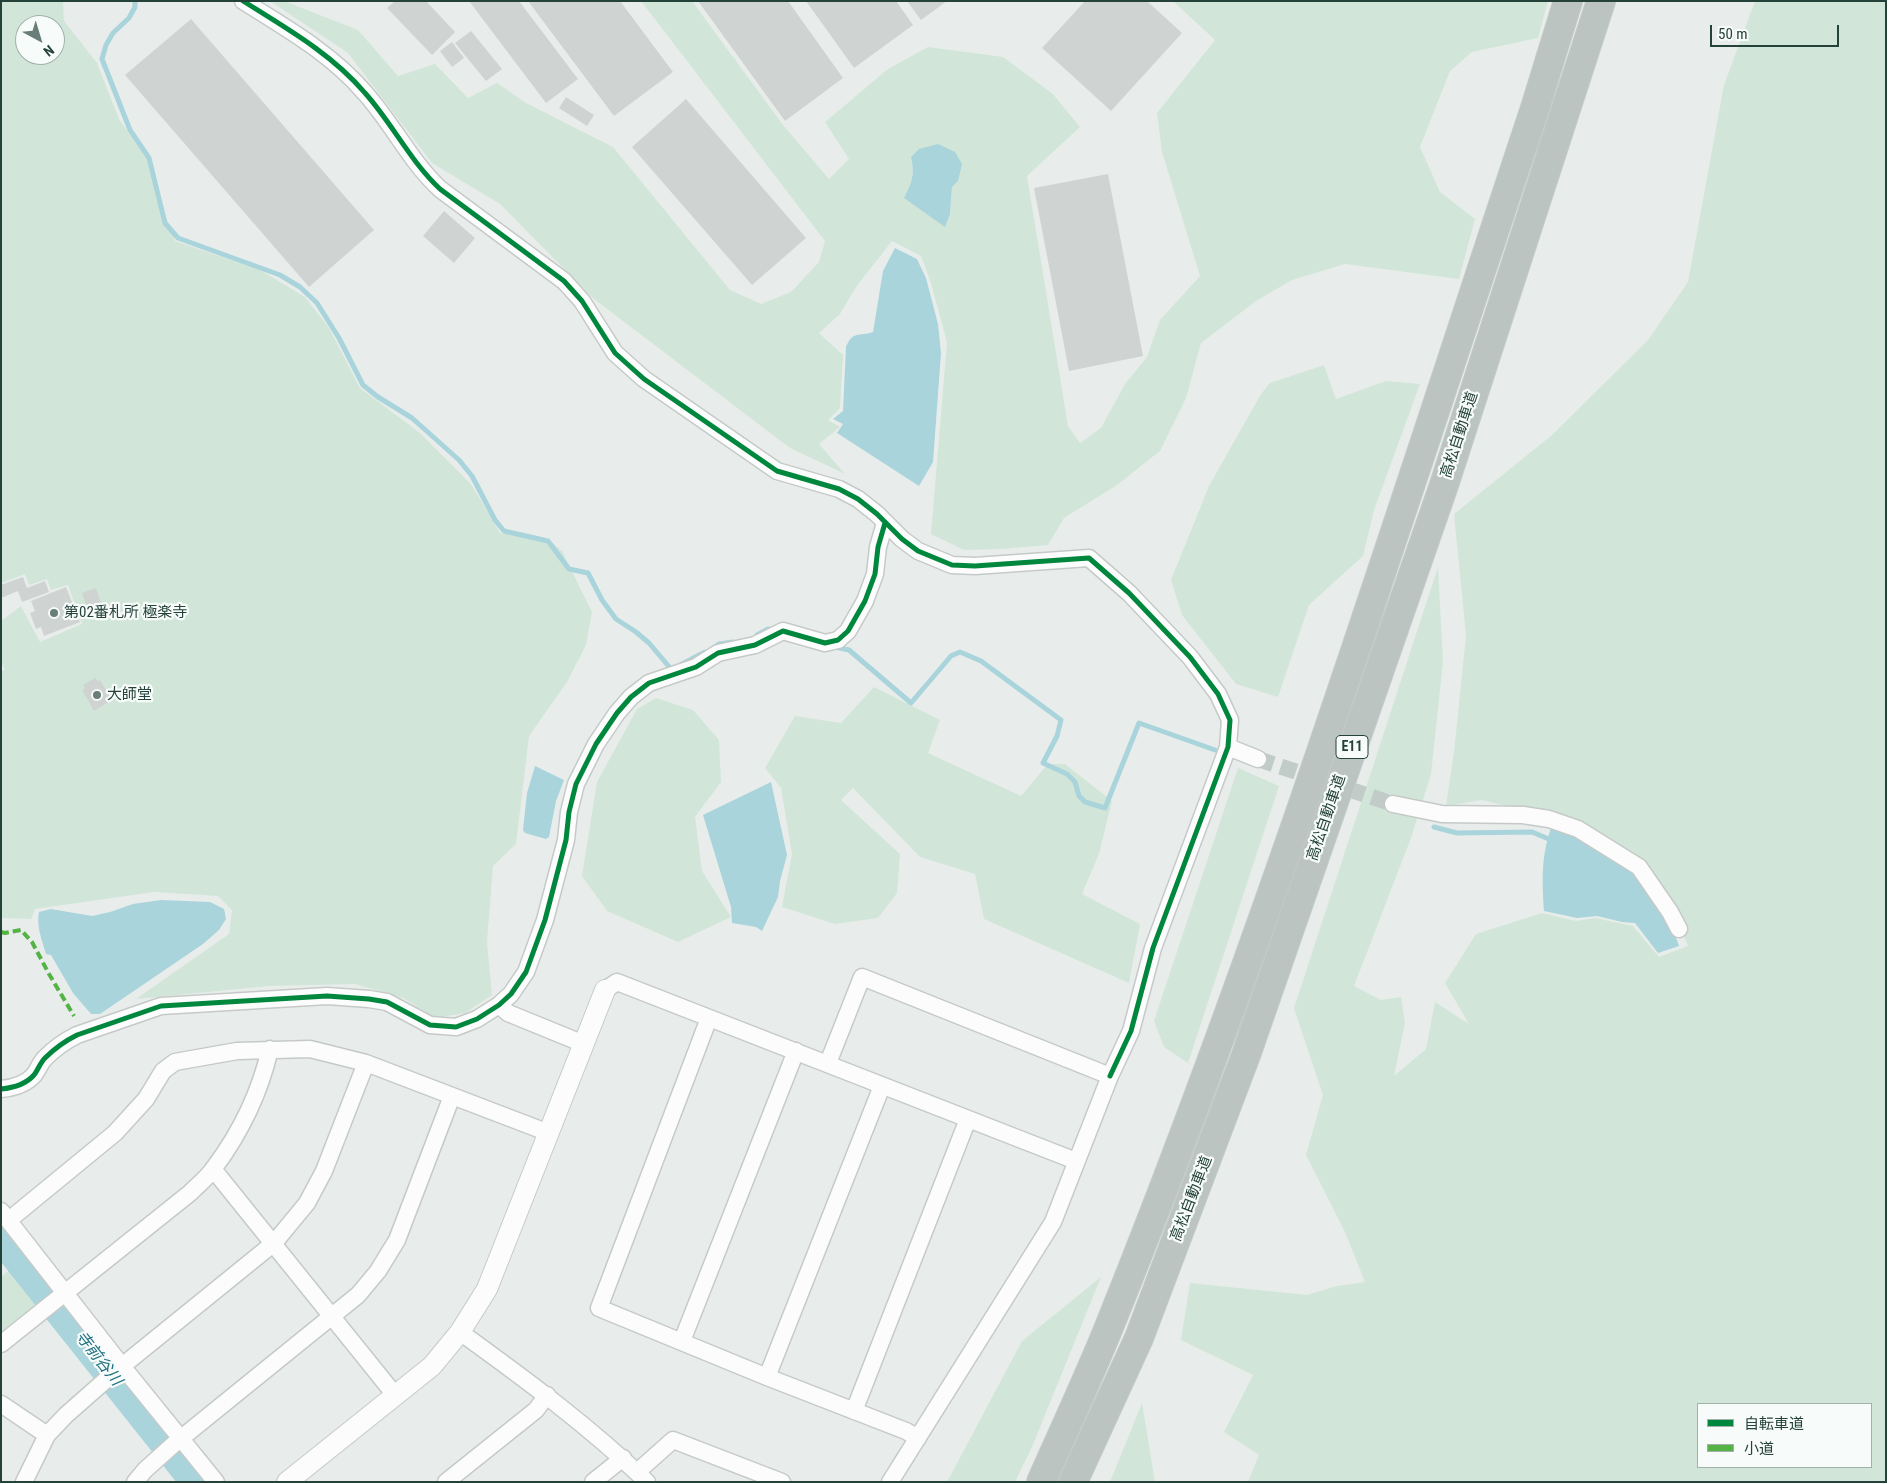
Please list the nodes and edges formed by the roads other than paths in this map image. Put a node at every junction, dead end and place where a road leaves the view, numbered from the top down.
1 (243, 1) edge
2 (1568, 1) edge
3 (1601, 1) edge
4 (885, 523) junction
5 (1228, 747) junction
6 (1258, 759) tunnel mouth
7 (1393, 804) tunnel mouth
8 (1678, 929) dead end
9 (604, 990) joint
10 (500, 1005) junction
11 (709, 1018) junction
12 (584, 1044) junction
13 (270, 1049) junction
14 (796, 1051) junction
15 (366, 1063) junction
16 (828, 1063) junction
17 (1110, 1076) junction
18 (882, 1086) junction
19 (1, 1089) edge
20 (452, 1096) junction
21 (968, 1119) junction
22 (549, 1133) junction
23 (1076, 1161) junction
24 (214, 1169) junction
25 (5, 1215) edge
26 (274, 1243) junction
27 (57, 1300) junction
28 (332, 1316) junction
29 (460, 1332) junction
30 (1139, 1338) junction
31 (682, 1341) junction
32 (1, 1344) edge
33 (114, 1373) junction
34 (767, 1377) junction
35 (395, 1395) junction
36 (547, 1395) junction
37 (1, 1404) edge
38 (854, 1411) junction
39 (47, 1436) junction
40 (918, 1438) junction
41 (172, 1445) junction
42 (623, 1458) junction
43 (642, 1477) edge
44 (24, 1482) edge
45 (135, 1482) edge
46 (216, 1482) edge
47 (287, 1482) edge
48 (446, 1482) edge
49 (593, 1482) edge
50 (782, 1482) edge
51 (890, 1482) edge
52 (1041, 1482) edge
53 (1073, 1482) edge
54 (1085, 1482) edge

1 - 4 street
2 - 52 highway, 高松自動車道 / E11
3 - 30 highway, 高松自動車道 / E11
4 - 5 street
4 - 10 street
5 - 6 street
5 - 17 street
7 - 8 street
9 - 11 street
9 - 12 street
10 - 12 street
10 - 19 street
11 - 14 street
11 - 31 street
12 - 22 street
13 - 15 street
13 - 24 street
13 - 25 street
14 - 16 street
14 - 31 street
15 - 20 street
15 - 26 street
16 - 17 street
16 - 18 street
17 - 23 street
18 - 21 street
18 - 34 street
20 - 22 street
20 - 28 street
21 - 23 street
21 - 38 street
22 - 29 street
23 - 40 street
24 - 26 street
24 - 27 street
25 - 27 street
26 - 28 street
26 - 33 street
27 - 32 street
27 - 33 street
28 - 35 street
28 - 41 street
29 - 35 street
29 - 36 street
30 - 53 highway, 高松自動車道 / E11
30 - 54 highway
31 - 34 street
33 - 39 street
33 - 41 street
34 - 38 street
35 - 47 street
36 - 42 street
36 - 48 street
37 - 39 street
38 - 40 street
39 - 44 street
40 - 51 street
41 - 45 street
41 - 46 street
42 - 43 street
42 - 49 street
43 - 50 street

